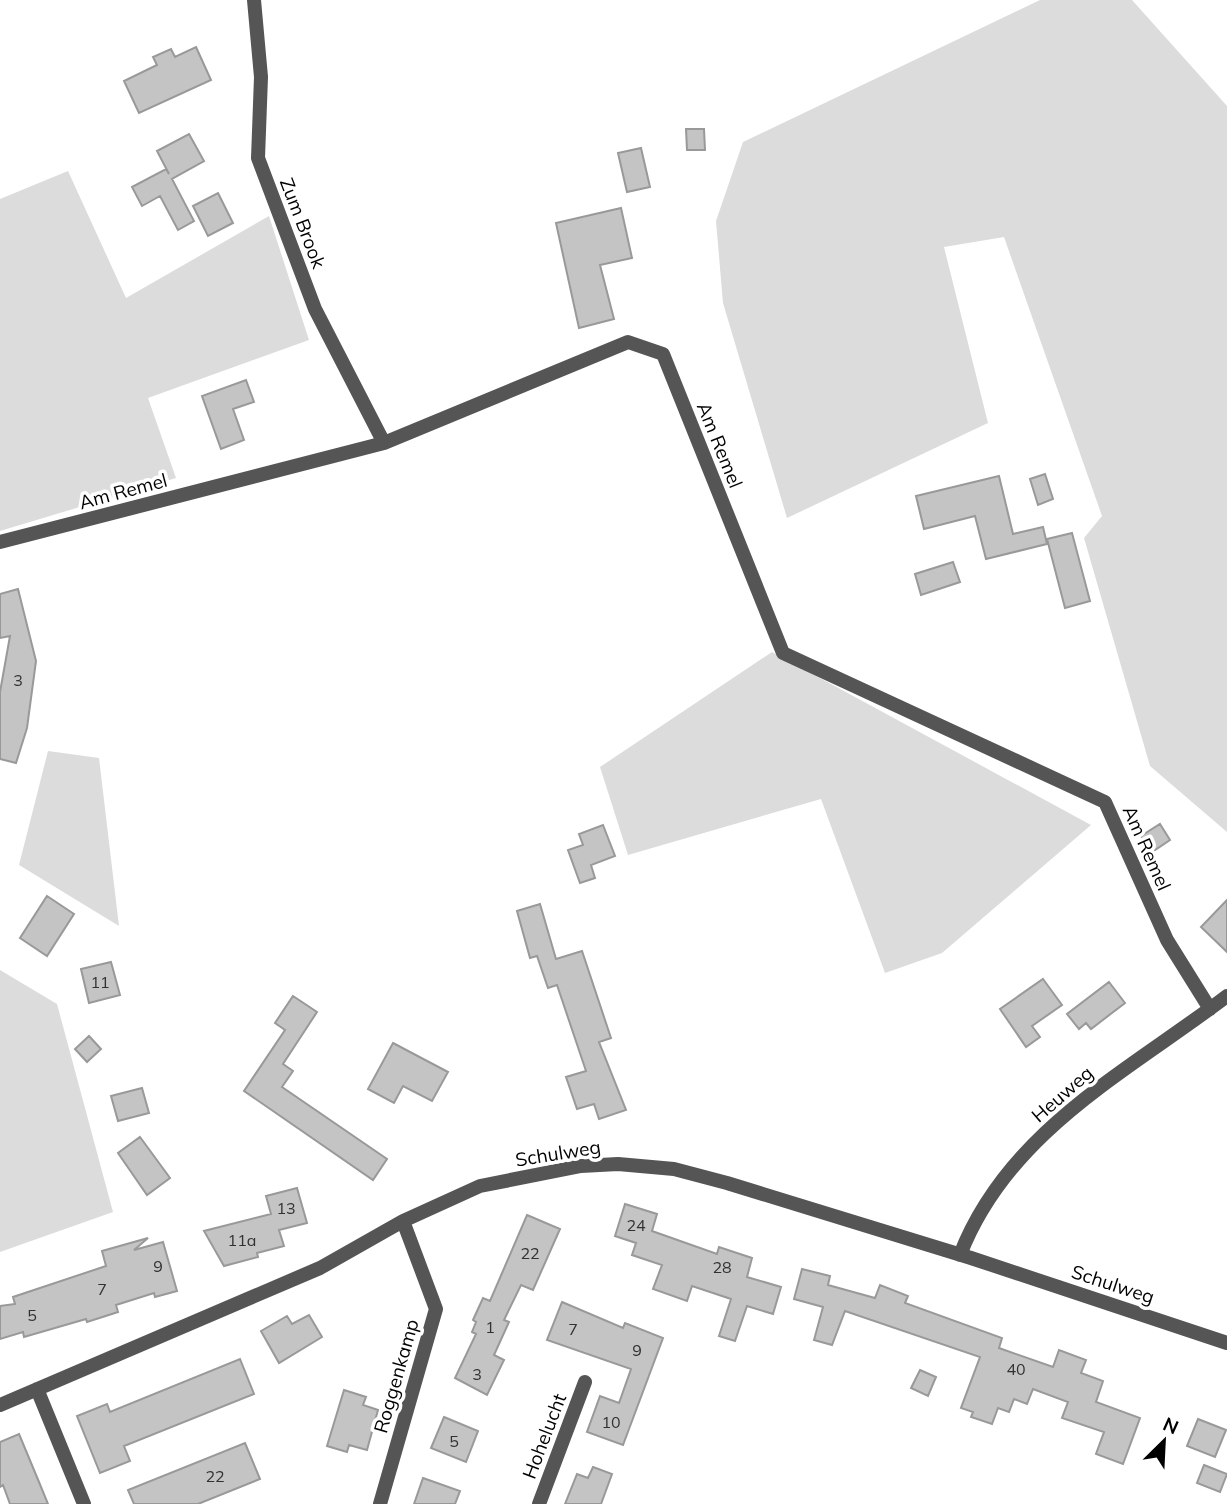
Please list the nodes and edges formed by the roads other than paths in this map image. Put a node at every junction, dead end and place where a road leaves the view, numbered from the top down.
1 (254, 0) edge
2 (383, 443) junction
3 (0, 542) edge
4 (1227, 996) edge
5 (1209, 1009) junction
6 (403, 1222) junction
7 (960, 1255) junction
8 (1227, 1343) edge
9 (586, 1382) dead end
10 (37, 1389) junction
11 (0, 1405) edge
12 (84, 1504) edge
13 (380, 1504) edge
14 (538, 1504) edge

1 - 2 street, Zum Brook
2 - 3 street, Am Remel
2 - 5 street, Am Remel
4 - 5 street, Heuweg
5 - 7 street, Heuweg
6 - 7 street, Schulweg
6 - 10 street, Schulweg
6 - 13 street, Roggenkamp
7 - 8 street, Schulweg
9 - 14 street, Hohelucht
10 - 11 street, Schulweg
10 - 12 street

